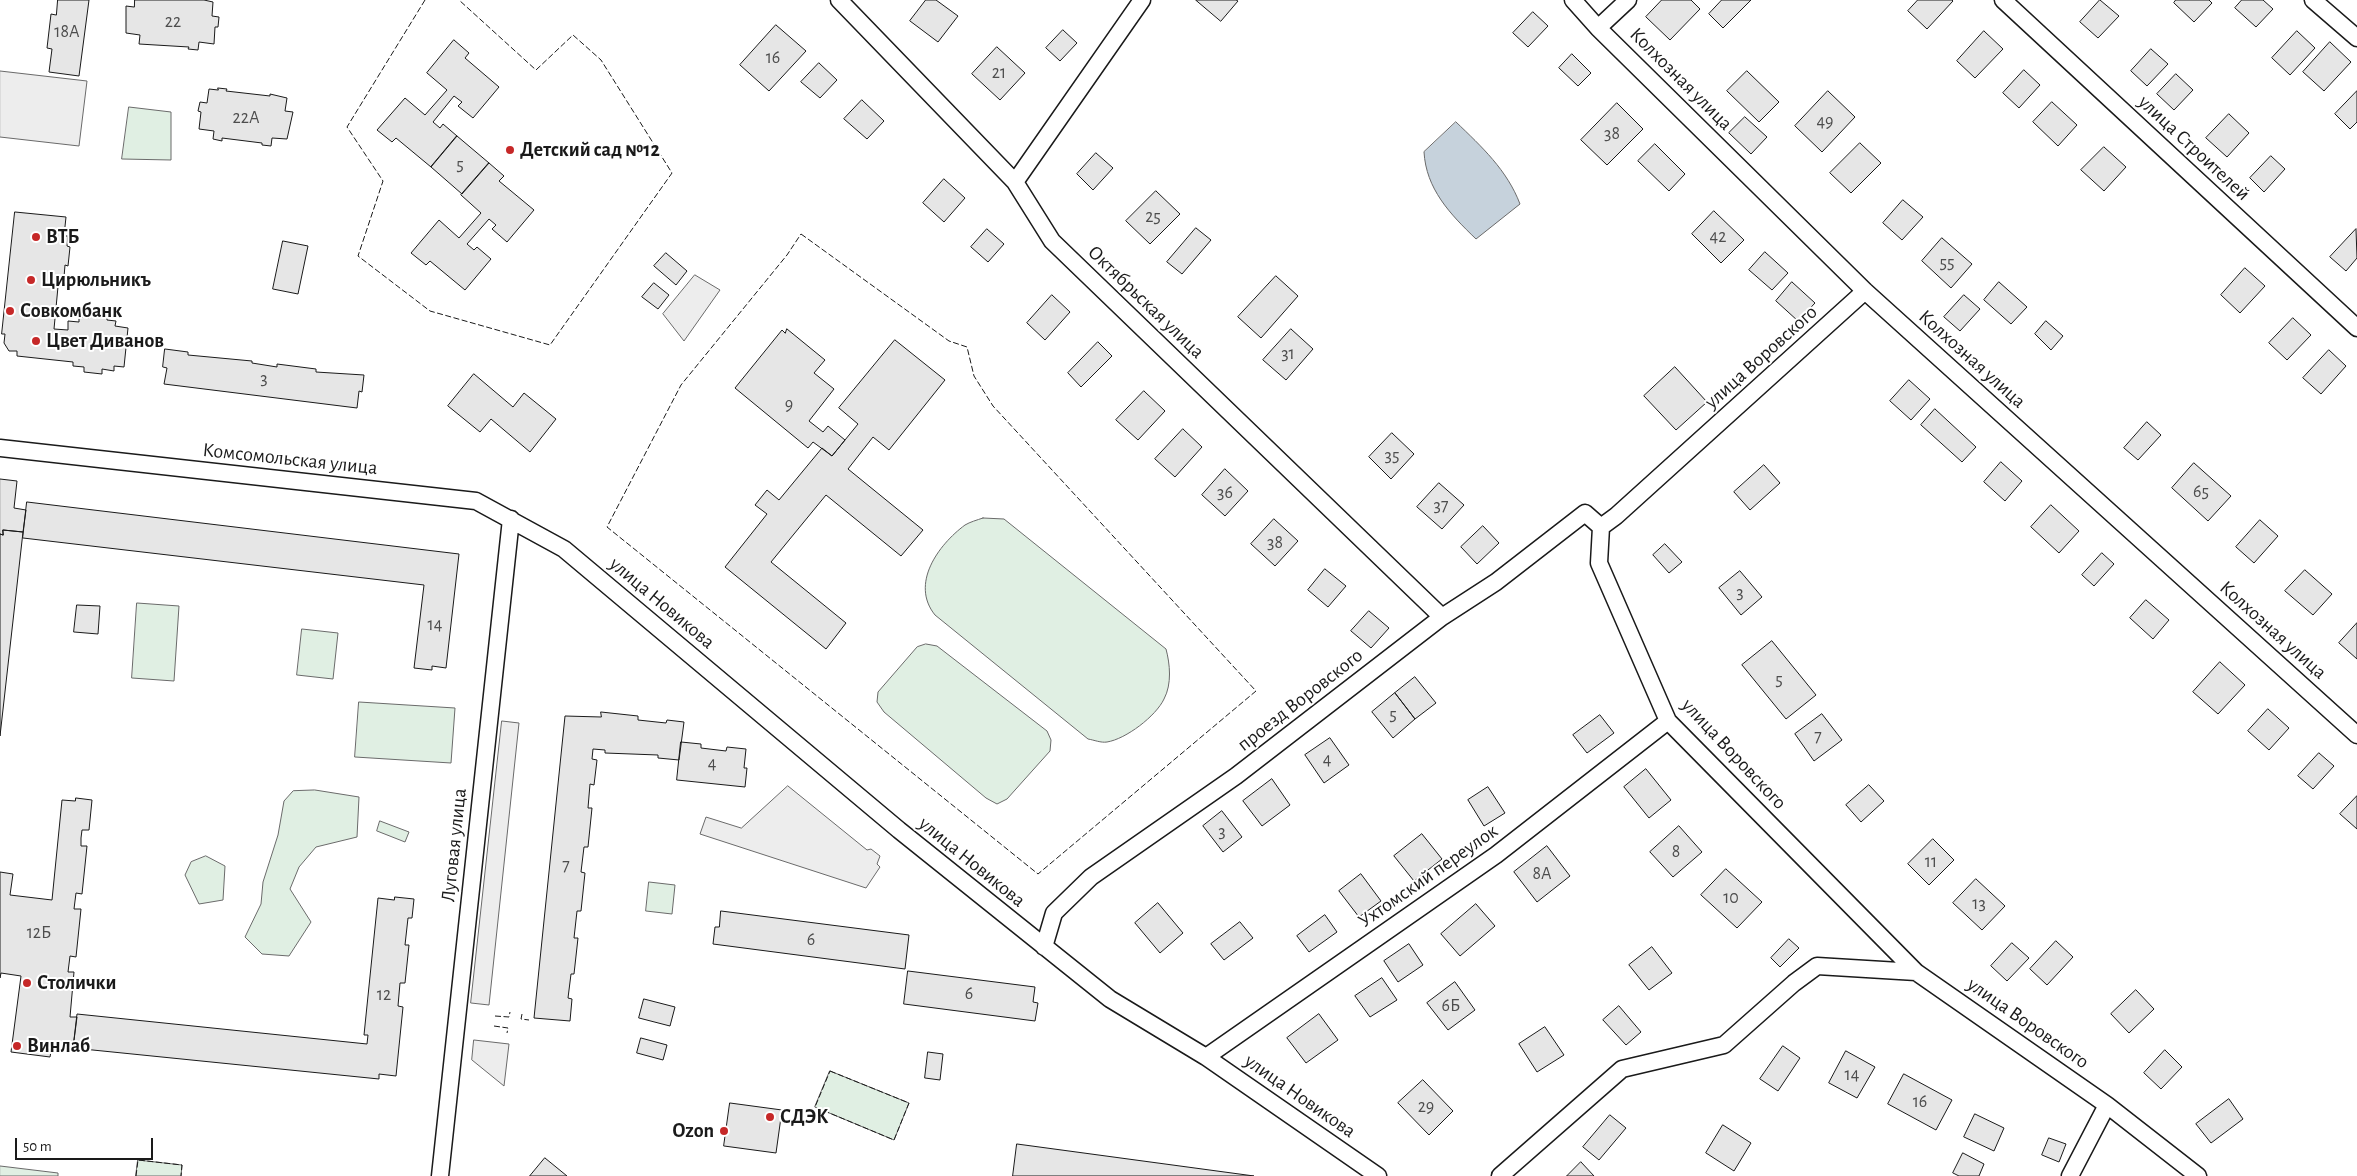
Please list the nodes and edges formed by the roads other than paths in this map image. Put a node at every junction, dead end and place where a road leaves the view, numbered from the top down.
1 (840, 0) edge
2 (1142, 0) edge
3 (1573, 0) edge
4 (1628, 0) edge
5 (2003, 0) edge
6 (2313, 0) edge
7 (1598, 28) junction
8 (2357, 38) edge
9 (1015, 182) junction
10 (1865, 291) junction
11 (2357, 328) edge
12 (0, 448) edge
13 (511, 519) junction
14 (1601, 527) junction
15 (564, 549) joint
16 (1442, 617) junction
17 (1668, 721) junction
18 (2357, 735) edge
19 (1044, 947) junction
20 (1916, 972) junction
21 (1206, 1057) junction
22 (2107, 1105) junction
23 (440, 1176) edge
24 (1378, 1176) edge
25 (1500, 1176) edge
26 (2070, 1176) edge
27 (2198, 1176) edge

1 - 9 street, Октябрьская улица
2 - 9 street
3 - 7 street, Колхозная улица
4 - 7 street
5 - 11 street, улица Строителей
6 - 8 street
7 - 10 street, Колхозная улица
9 - 16 street, Октябрьская улица
10 - 14 street, улица Воровского
10 - 18 street, Колхозная улица
12 - 13 street, Комсомольская улица
13 - 15 street, Комсомольская улица
13 - 23 street, Луговая улица
14 - 16 street, проезд Воровского
14 - 17 street, улица Воровского
15 - 19 street, улица Новикова
16 - 19 street, проезд Воровского
17 - 20 street, улица Воровского
17 - 21 street, Ухтомский переулок
19 - 21 street, улица Новикова
20 - 22 street, улица Воровского
20 - 25 street
21 - 24 street, улица Новикова
22 - 26 street
22 - 27 street, улица Воровского

